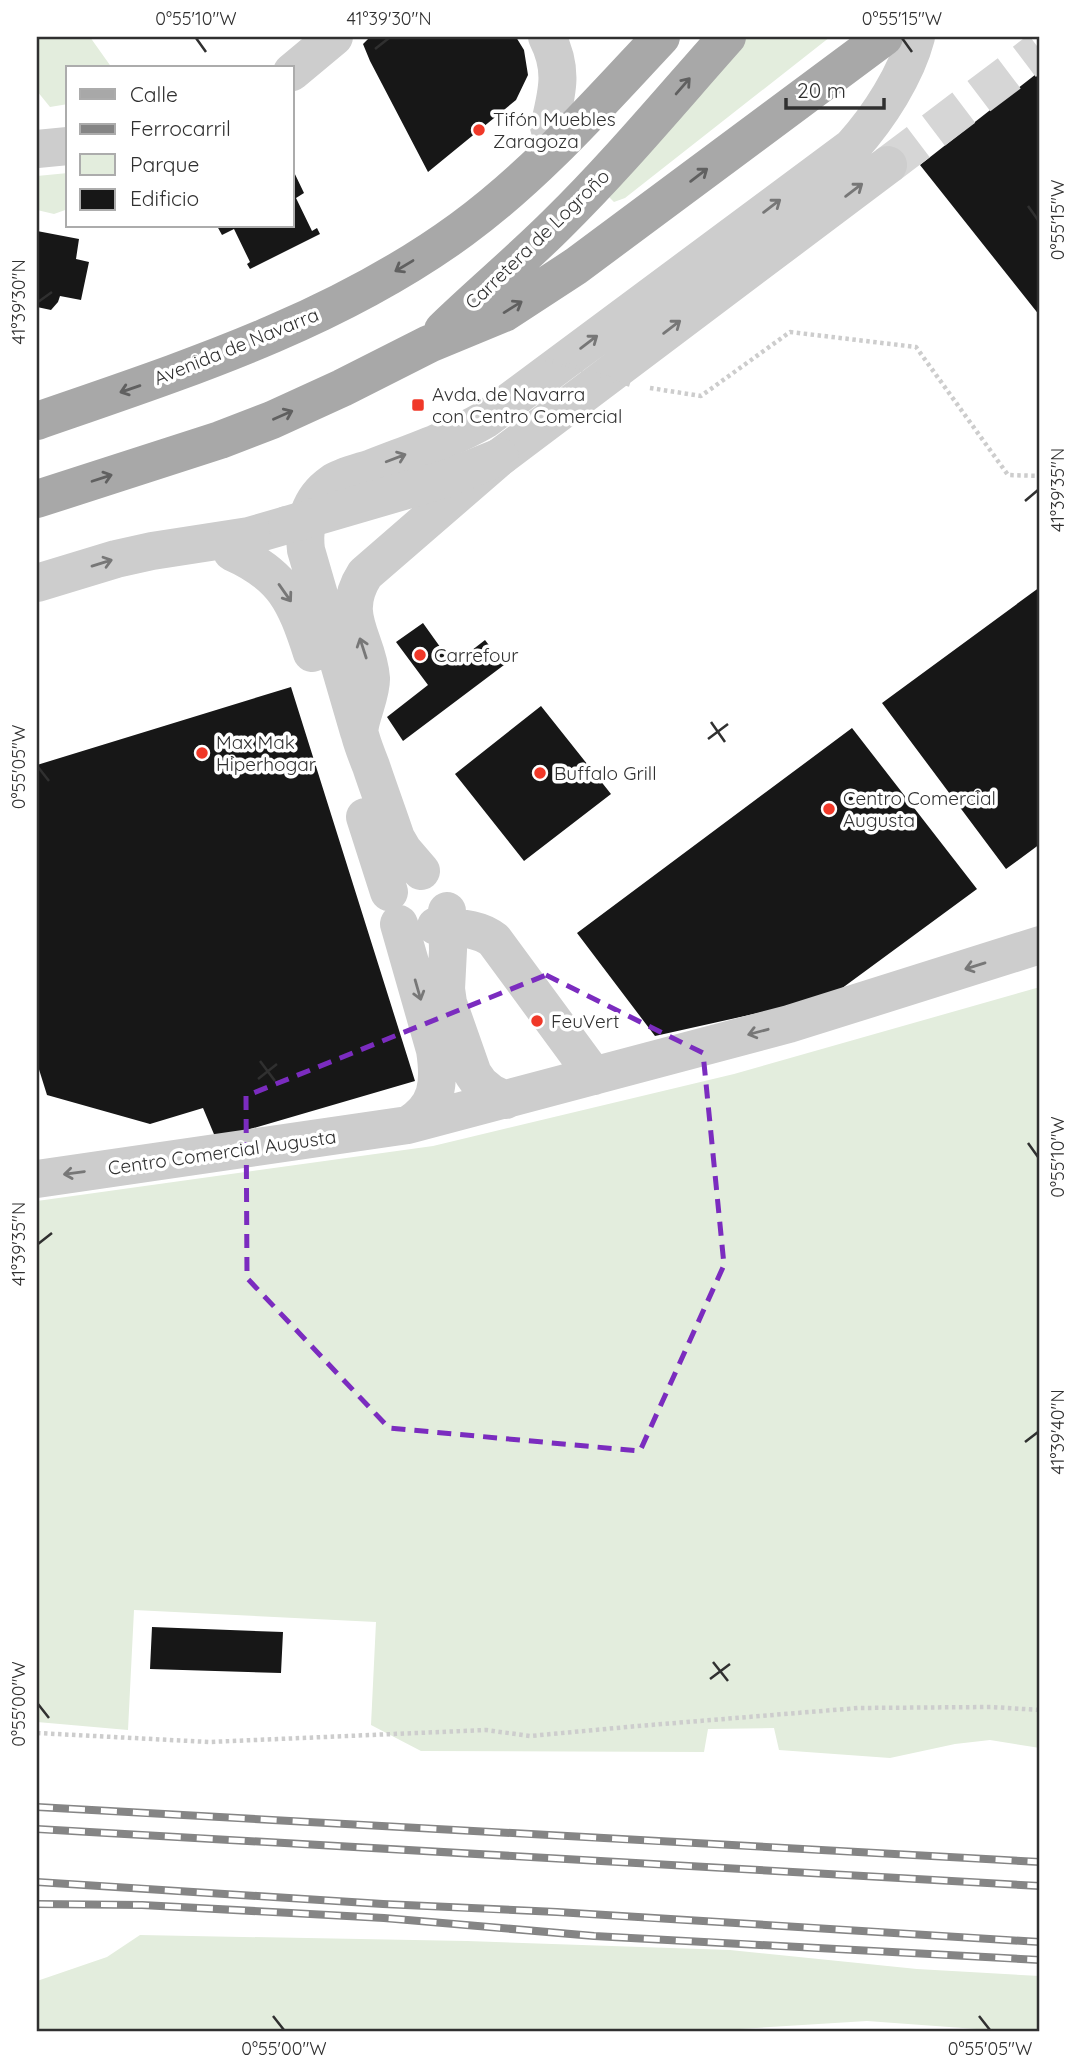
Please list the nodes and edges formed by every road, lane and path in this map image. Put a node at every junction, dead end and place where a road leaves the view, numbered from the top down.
1 (334, 37) edge
2 (547, 37) edge
3 (627, 37) edge
4 (661, 37) edge
5 (727, 37) edge
6 (884, 37) edge
7 (916, 37) edge
8 (294, 70) edge
9 (549, 128) junction
10 (66, 146) edge
11 (37, 149) edge
12 (888, 165) tunnel mouth
13 (462, 229) junction
14 (429, 344) junction
15 (546, 359) dead end
16 (37, 421) edge
17 (500, 457) junction
18 (1040, 476) edge
19 (37, 499) edge
20 (287, 525) junction
21 (37, 583) edge
22 (359, 732) junction
23 (424, 916) junction
24 (1040, 945) edge
25 (594, 1076) junction
26 (506, 1100) junction
27 (408, 1125) junction
28 (37, 1179) edge
29 (1040, 1710) edge
30 (37, 1732) edge

1 - 8 street
2 - 9 street
3 - 9 main road
4 - 13 main road
14 -> 5 main road, Carretera de Logroño
14 -> 6 main road
22 -> 7 street
9 - 13 main road
10 - 11 street
17 -> 12 street
13 -> 16 main road, Avenida de Navarra
19 -> 14 main road
15 - 18 path, bridge
17 - 20 street, bridge
22 -> 17 street
21 -> 20 street
20 -> 23 street
22 - 23 street
23 - 25 street
23 - 26 street
23 -> 27 street
24 -> 25 street, Centro Comercial Augusta
25 - 26 street, Centro Comercial Augusta
26 - 27 street, Centro Comercial Augusta
27 -> 28 street, Centro Comercial Augusta
29 - 30 path

